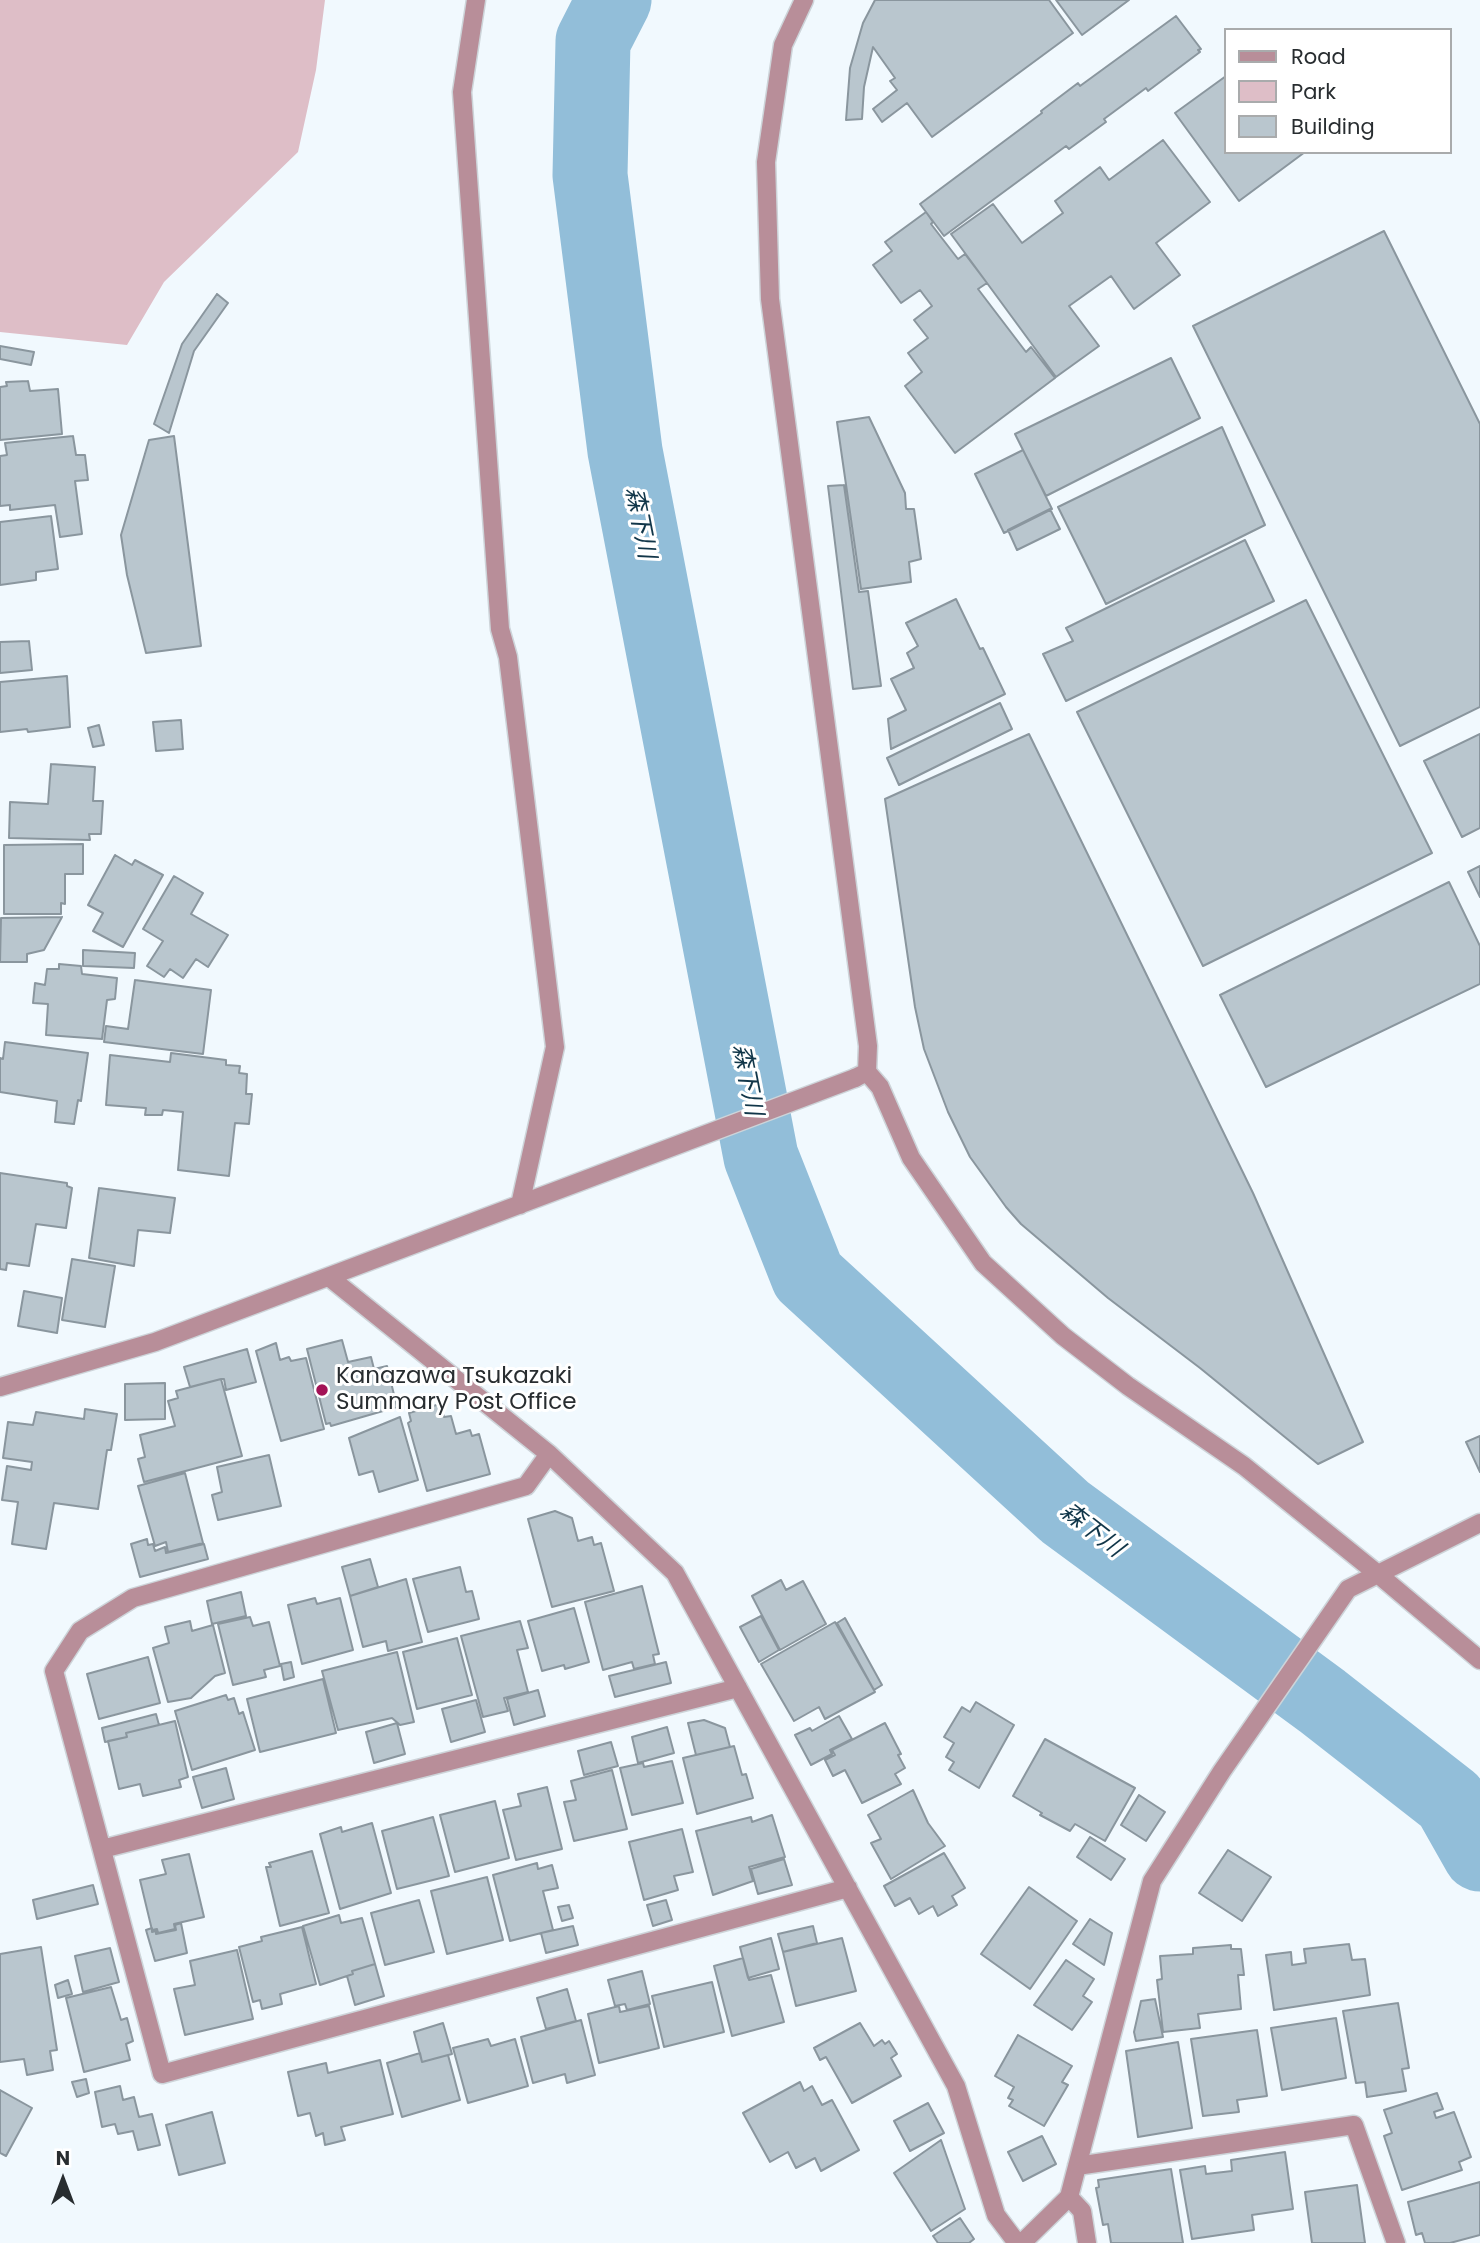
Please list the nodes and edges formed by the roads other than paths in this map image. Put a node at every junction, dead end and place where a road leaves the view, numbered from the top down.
1 (476, 0) edge
2 (804, 0) edge
3 (861, 1075) junction
4 (520, 1205) junction
5 (329, 1277) junction
6 (0, 1387) edge
7 (549, 1454) junction
8 (1480, 1523) edge
9 (1379, 1574) junction
10 (1480, 1660) edge
11 (738, 1688) junction
12 (102, 1849) junction
13 (848, 1888) junction
14 (1077, 2166) junction
15 (1069, 2197) junction
16 (1020, 2243) edge
17 (1087, 2243) edge
18 (1396, 2243) edge

1 - 4 street
2 - 3 street
3 - 4 street
3 - 9 street
4 - 5 street
5 - 6 street
5 - 7 street
7 - 11 street
7 - 12 street
8 - 9 street
9 - 10 street
9 - 14 street
11 - 12 street
11 - 13 street
12 - 13 street
13 - 16 street
14 - 15 street
14 - 18 street
15 - 16 street
15 - 17 street

